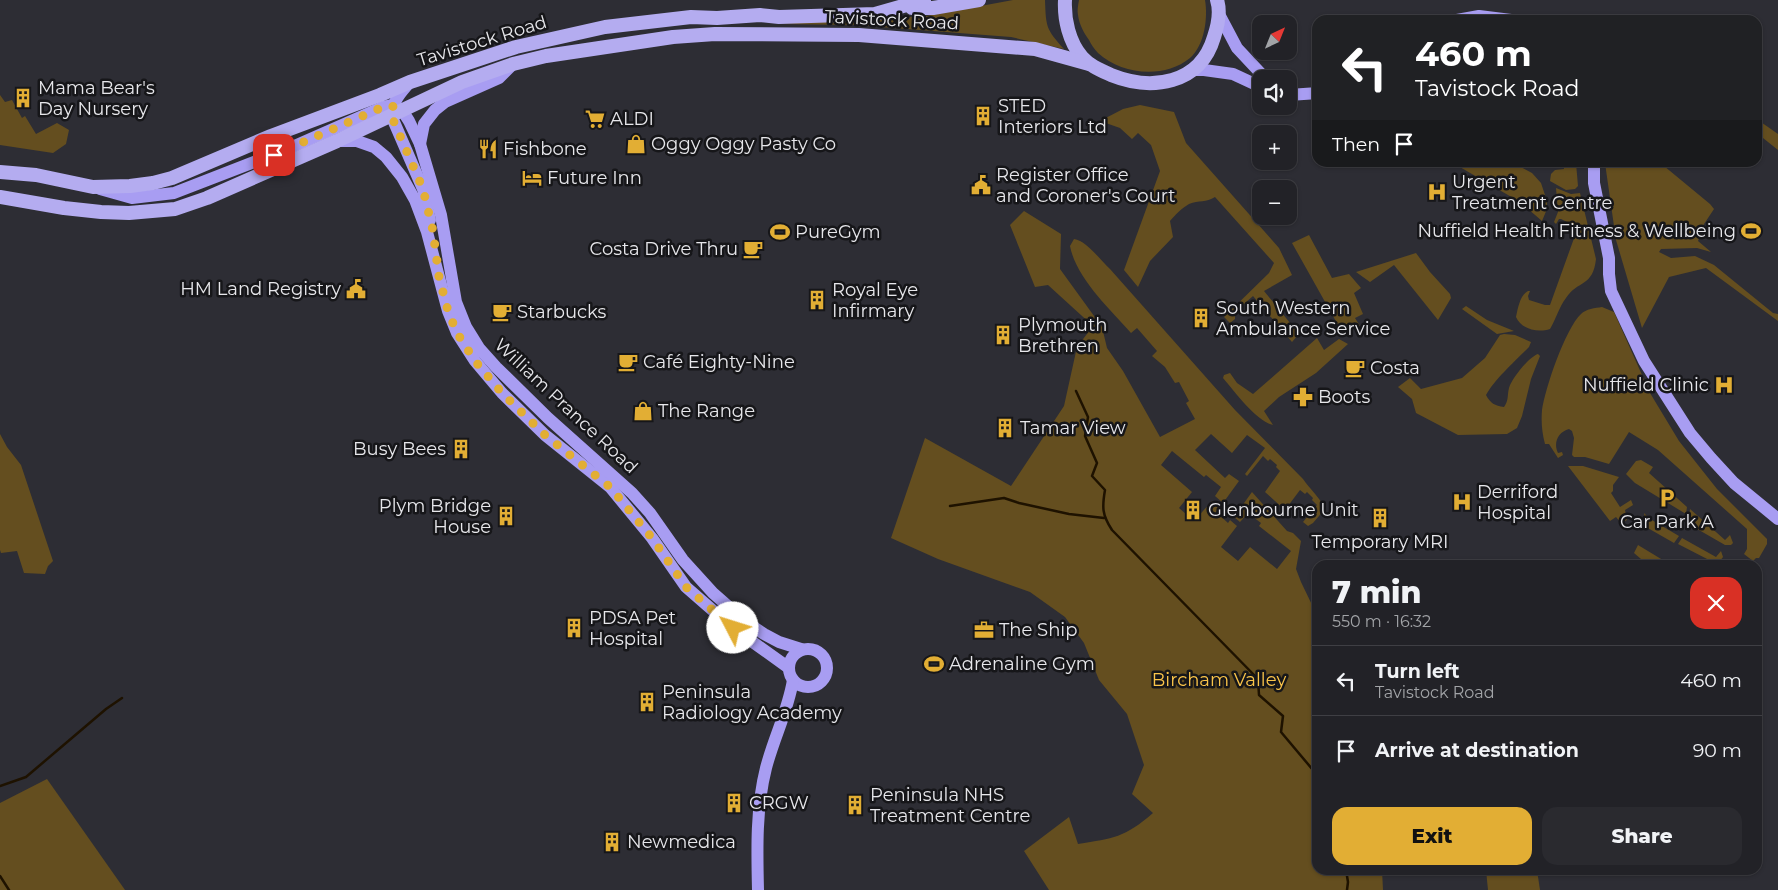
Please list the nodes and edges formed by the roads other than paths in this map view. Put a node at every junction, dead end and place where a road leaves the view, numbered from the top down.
1 (924, 0) edge
2 (980, 0) edge
3 (1065, 0) edge
4 (1219, 5) edge
5 (899, 8) junction
6 (718, 18) junction
7 (715, 34) junction
8 (793, 34) junction
9 (513, 64) junction
10 (1089, 64) junction
11 (1193, 70) junction
12 (1258, 70) edge
13 (410, 82) junction
14 (1252, 83) edge
15 (1297, 90) edge
16 (1312, 91) edge
17 (1312, 93) edge
18 (1297, 94) edge
19 (398, 116) junction
20 (337, 141) junction
21 (420, 144) junction
22 (1594, 167) edge
23 (0, 172) edge
24 (93, 187) junction
25 (0, 197) edge
26 (439, 277) junction
27 (1778, 519) edge
28 (801, 650) junction
29 (791, 674) junction
30 (805, 687) junction
31 (786, 712) junction
32 (758, 890) edge

1 - 5 highway, Tavistock Road
2 - 5 highway, Tavistock Road
3 - 10 highway
4 - 11 highway
4 - 12 main road
5 - 6 highway, Tavistock Road
6 - 7 highway
6 - 8 highway
6 - 13 highway, Tavistock Road
7 - 8 highway, Tavistock Road
7 - 9 highway, Tavistock Road
8 - 10 highway, Tavistock Road
9 - 19 highway, Tavistock Road
9 - 21 main road
10 - 11 highway, Tavistock Road
11 - 14 main road
13 - 19 main road
13 - 24 highway, Tavistock Road
15 - 16 main road
17 - 18 main road
19 - 20 highway, Tavistock Road
19 - 21 main road, William Prance Road
19 - 24 main road, Tavistock Road
19 - 26 main road, William Prance Road
20 - 25 highway, Tavistock Road
20 - 26 main road, William Prance Road
21 - 28 main road, William Prance Road
22 - 27 main road
23 - 24 highway, Tavistock Road
26 - 29 main road, William Prance Road
28 - 29 main road
28 - 30 main road
29 - 30 main road
29 - 31 main road
30 - 31 main road
31 - 32 main road

